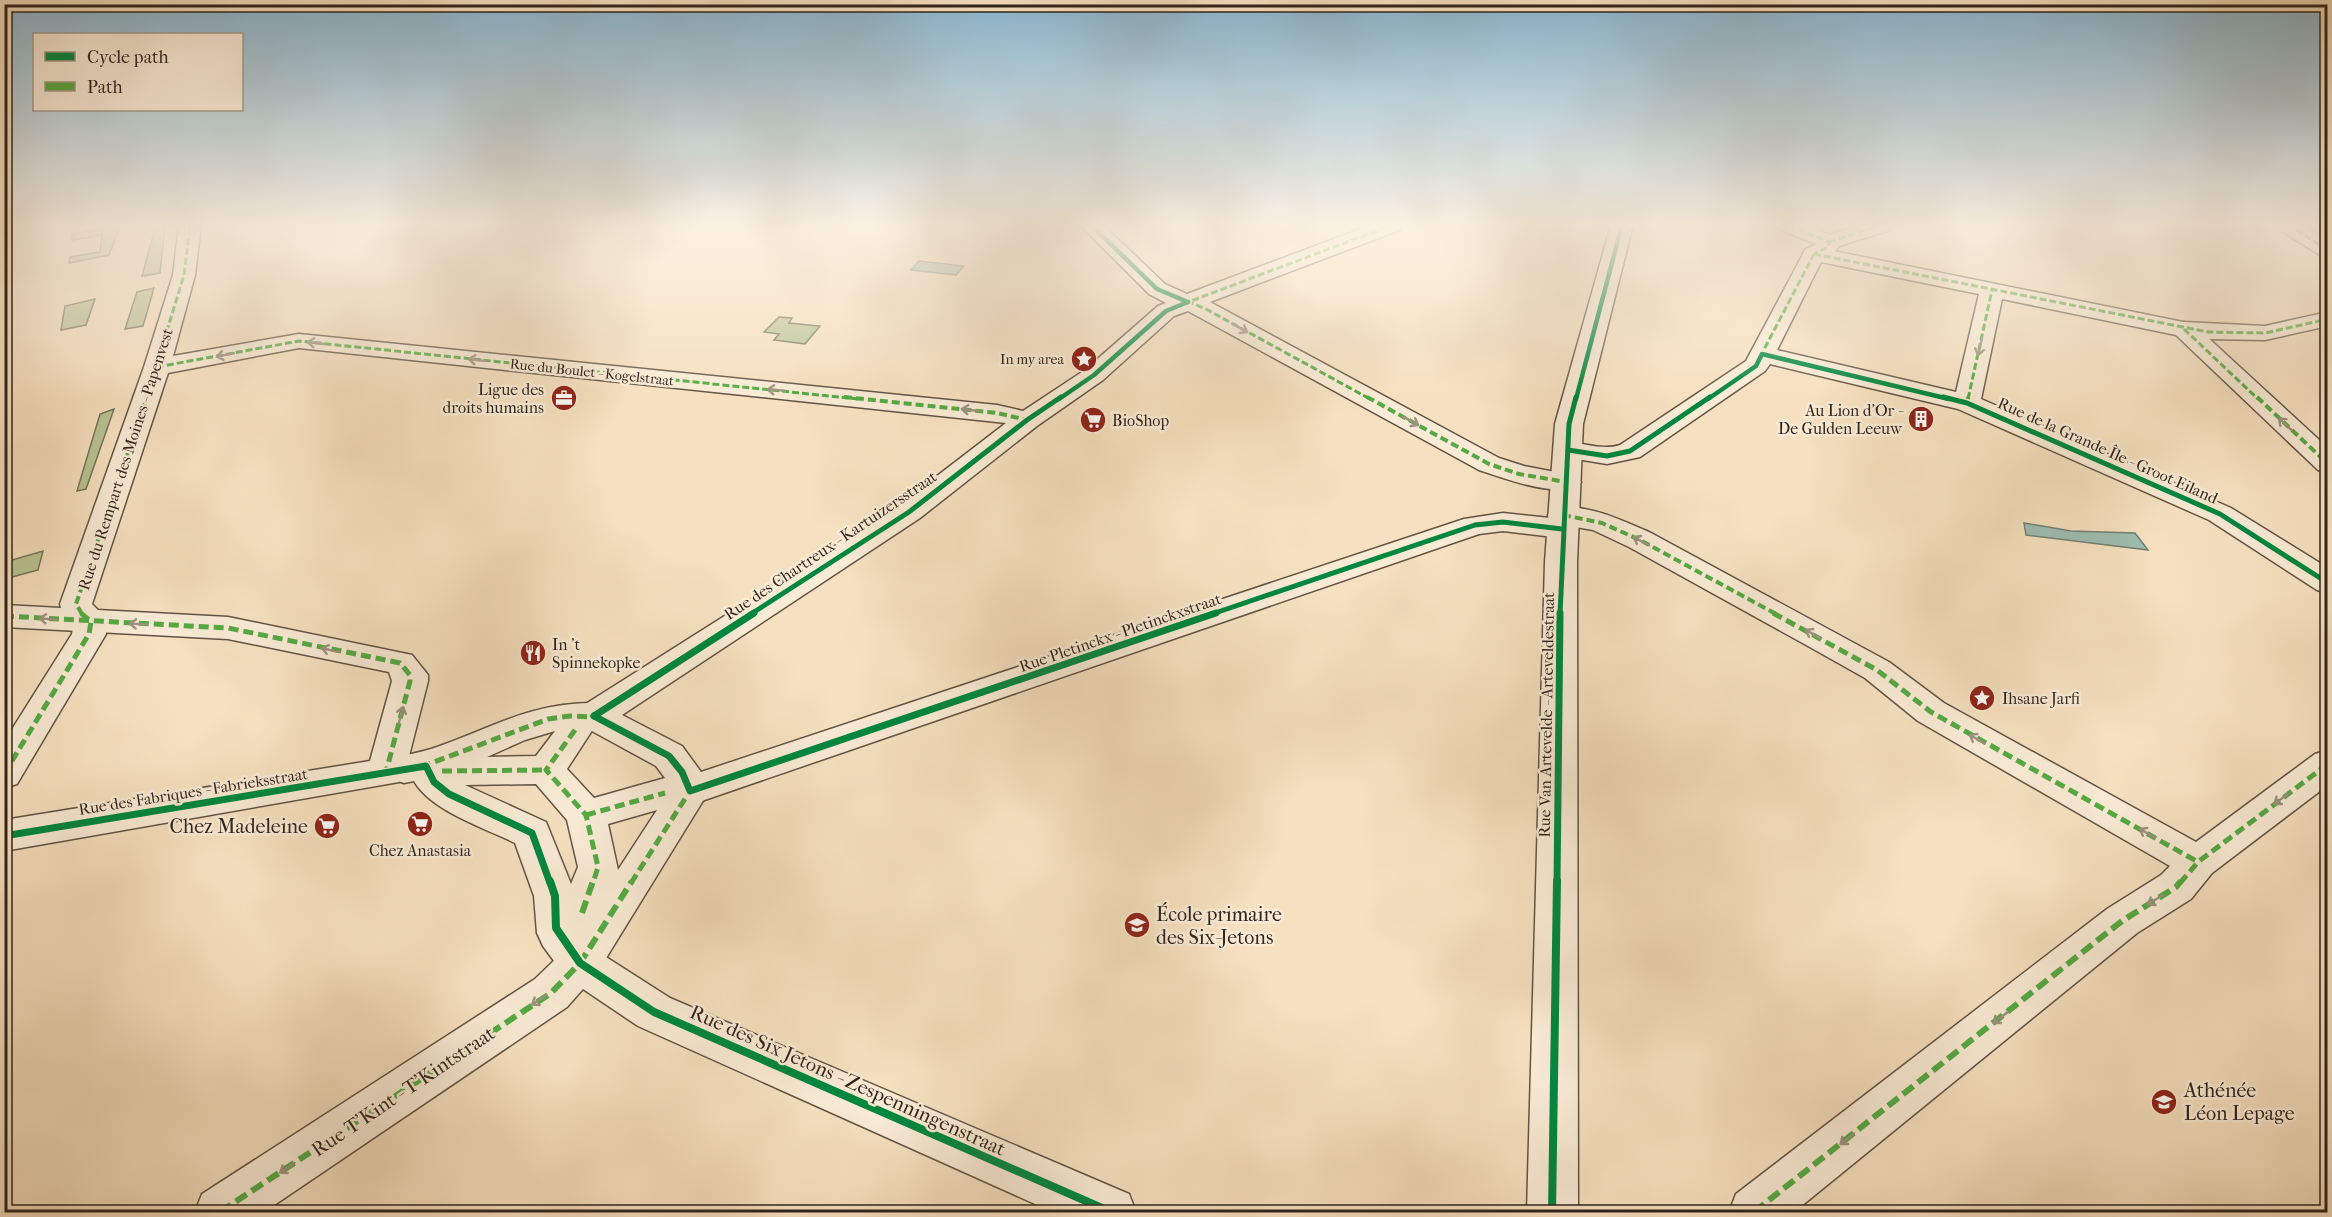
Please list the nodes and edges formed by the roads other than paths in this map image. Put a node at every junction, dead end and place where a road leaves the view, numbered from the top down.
1 (182, 282) edge
2 (1150, 282) edge
3 (1242, 282) edge
4 (1607, 282) edge
5 (1803, 282) edge
6 (1959, 282) edge
7 (1992, 290) junction
8 (1188, 302) junction
9 (2328, 319) edge
10 (2184, 329) junction
11 (1762, 354) junction
12 (157, 367) junction
13 (1967, 403) junction
14 (1027, 420) junction
15 (1568, 450) junction
16 (2328, 464) edge
17 (1564, 509) junction
18 (2328, 583) edge
19 (4, 616) edge
20 (91, 622) junction
21 (584, 723) junction
22 (2328, 764) edge
23 (434, 769) junction
24 (546, 770) junction
25 (386, 772) junction
26 (4, 774) edge
27 (678, 792) junction
28 (586, 815) junction
29 (4, 836) edge
30 (2198, 862) junction
31 (582, 913) dead end
32 (580, 963) junction
33 (220, 1212) edge
34 (1111, 1212) edge
35 (1552, 1212) edge
36 (1754, 1212) edge

1 - 12 street, Rue du Rempart des Moines - Papenvest
2 - 8 street
3 - 8 street, Rue des Chartreux - Kartuizersstraat
4 - 15 street, Rue Van Artevelde - Arteveldestraat
5 - 11 street
6 - 7 street
7 - 10 street
7 -> 13 street
8 - 14 street, Rue des Chartreux - Kartuizersstraat
8 -> 17 street
9 - 10 street
16 -> 10 street
11 - 13 street, Rue de la Grande Île - Groot Eiland
11 - 15 street
14 -> 12 street, Rue du Boulet - Kogelstraat
12 - 20 street, Rue du Rempart des Moines - Papenvest
13 - 18 street, Rue de la Grande Île - Groot Eiland
14 - 21 street, Rue des Chartreux - Kartuizersstraat
15 - 17 street, Rue Van Artevelde - Arteveldestraat
17 - 27 street, Rue Pletinckx - Pletinckxstraat
30 -> 17 street
17 - 35 street, Rue Van Artevelde - Arteveldestraat
20 -> 19 street
25 -> 20 street
20 - 26 street
21 - 23 street
21 - 24 street
21 - 27 street
22 -> 30 street
23 - 24 street
23 - 25 street, Rue des Fabriques - Fabrieksstraat
23 - 32 street
24 - 28 street
25 - 29 street, Rue des Fabriques - Fabrieksstraat
27 - 28 street, Rue Pletinckx - Pletinckxstraat
27 - 32 street, Rue T'Kint - T'Kintstraat
28 - 31 street
30 -> 36 street
32 -> 33 street, Rue T'Kint - T'Kintstraat
32 - 34 street, Rue des Six Jetons - Zespenningenstraat

